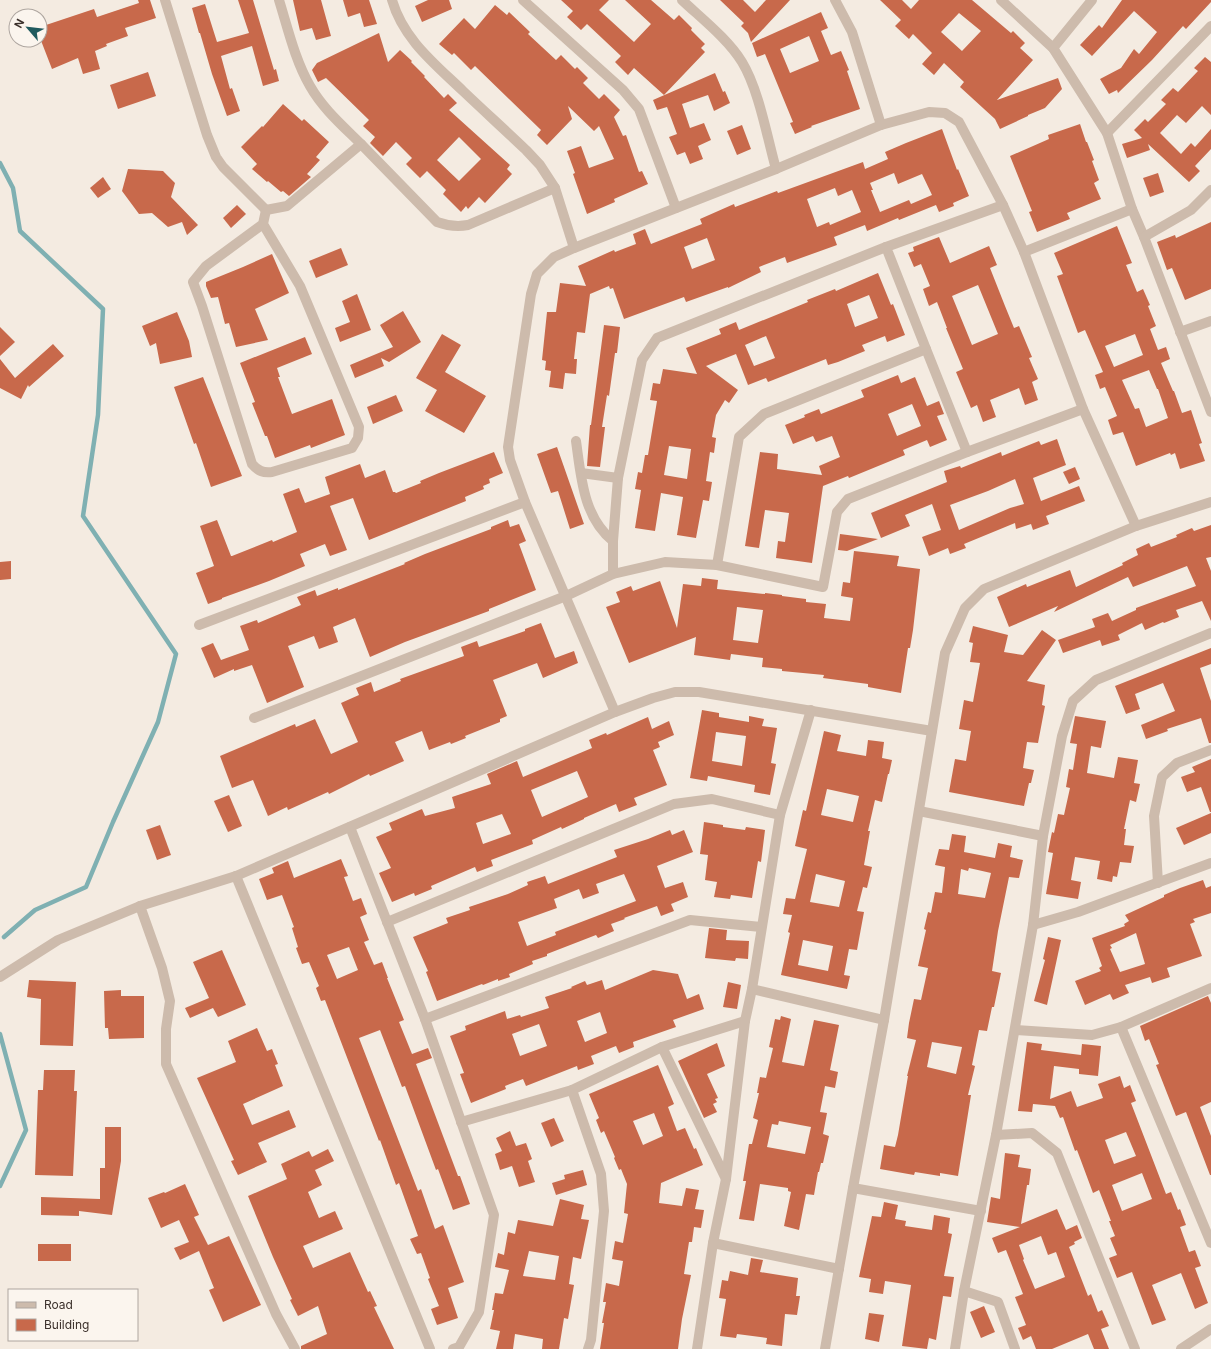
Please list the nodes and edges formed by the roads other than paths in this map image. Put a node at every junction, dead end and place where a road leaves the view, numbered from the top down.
1 (165, 0) edge
2 (279, 0) edge
3 (392, 0) edge
4 (523, 0) edge
5 (682, 0) edge
6 (835, 0) edge
7 (1001, 0) edge
8 (1092, 0) edge
9 (1211, 26) edge
10 (1053, 48) junction
11 (881, 125) junction
12 (1107, 133) junction
13 (361, 144) junction
14 (776, 169) junction
15 (555, 188) junction
16 (1211, 190) edge
17 (1003, 205) junction
18 (676, 208) junction
19 (1132, 209) junction
20 (266, 210) junction
21 (263, 224) junction
22 (1144, 237) junction
23 (886, 247) junction
24 (574, 248) junction
25 (1024, 252) junction
26 (1211, 321) edge
27 (1180, 332) junction
28 (926, 349) junction
29 (1083, 409) junction
30 (1211, 412) edge
31 (576, 441) dead end
32 (967, 452) junction
33 (581, 473) junction
34 (618, 478) junction
35 (525, 502) junction
36 (1211, 502) edge
37 (1136, 526) junction
38 (613, 541) junction
39 (717, 565) junction
40 (613, 574) junction
41 (566, 596) junction
42 (199, 625) dead end
43 (1211, 633) edge
44 (811, 710) junction
45 (614, 712) junction
46 (254, 718) dead end
47 (932, 731) junction
48 (1211, 750) edge
49 (919, 811) junction
50 (780, 815) junction
51 (350, 827) junction
52 (1043, 836) junction
53 (1211, 863) edge
54 (236, 876) junction
55 (1158, 883) junction
56 (140, 906) junction
57 (387, 922) junction
58 (1033, 925) junction
59 (762, 927) junction
60 (0, 977) edge
61 (1211, 988) edge
62 (752, 989) junction
63 (425, 1019) junction
64 (884, 1020) junction
65 (745, 1021) junction
66 (1121, 1027) junction
67 (1015, 1030) junction
68 (662, 1047) junction
69 (572, 1090) junction
70 (461, 1122) junction
71 (996, 1135) junction
72 (726, 1179) junction
73 (852, 1188) junction
74 (981, 1211) junction
75 (713, 1243) junction
76 (1211, 1243) edge
77 (839, 1269) junction
78 (964, 1291) junction
79 (1211, 1330) edge
80 (295, 1349) edge
81 (430, 1349) edge
82 (452, 1349) edge
83 (588, 1349) edge
84 (696, 1349) edge
85 (825, 1349) edge
86 (954, 1349) edge
87 (1015, 1349) edge
88 (1135, 1349) edge
89 (1180, 1349) edge

1 - 20 street
2 - 13 street
3 - 15 street
4 - 18 street
5 - 14 street
6 - 11 street
7 - 10 street
8 - 10 street
9 - 12 street
10 - 12 street
11 - 14 street
11 - 17 street
12 - 19 street
13 - 15 street
13 - 20 street
14 - 18 street
15 - 24 street
16 - 22 street
17 - 23 street
17 - 25 street
18 - 24 street
19 - 22 street
19 - 25 street
20 - 21 street
21 - 21 street
22 - 27 street
23 - 28 street
23 - 34 street
24 - 35 street
25 - 29 street
26 - 27 street
27 - 30 street
28 - 32 street
28 - 39 street
29 - 32 street
29 - 37 street
31 - 33 street
32 - 39 street
33 - 34 street
33 - 38 street
34 - 38 street
35 - 41 street
35 - 42 street
36 - 37 street
37 - 47 street
38 - 40 street
39 - 40 street
40 - 41 street
41 - 45 street
41 - 46 street
43 - 52 street
44 - 45 street
44 - 47 street
44 - 50 street
45 - 51 street
47 - 49 street
48 - 55 street
49 - 52 street
49 - 64 street
50 - 57 street
50 - 59 street
51 - 54 street
51 - 57 street
52 - 58 street
53 - 55 street
54 - 56 street
54 - 81 street
55 - 58 street
56 - 60 street
56 - 80 street
57 - 63 street
58 - 67 street
59 - 62 street
59 - 63 street
61 - 66 street
62 - 64 street
62 - 65 street
63 - 70 street
64 - 73 street
65 - 68 street
65 - 72 street
66 - 67 street
66 - 76 street
67 - 71 street
68 - 69 street
68 - 72 street
69 - 70 street
69 - 83 street
70 - 82 street
71 - 74 street
71 - 88 street
72 - 75 street
73 - 74 street
73 - 77 street
74 - 78 street
75 - 77 street
75 - 84 street
77 - 85 street
78 - 86 street
78 - 87 street
79 - 89 street

